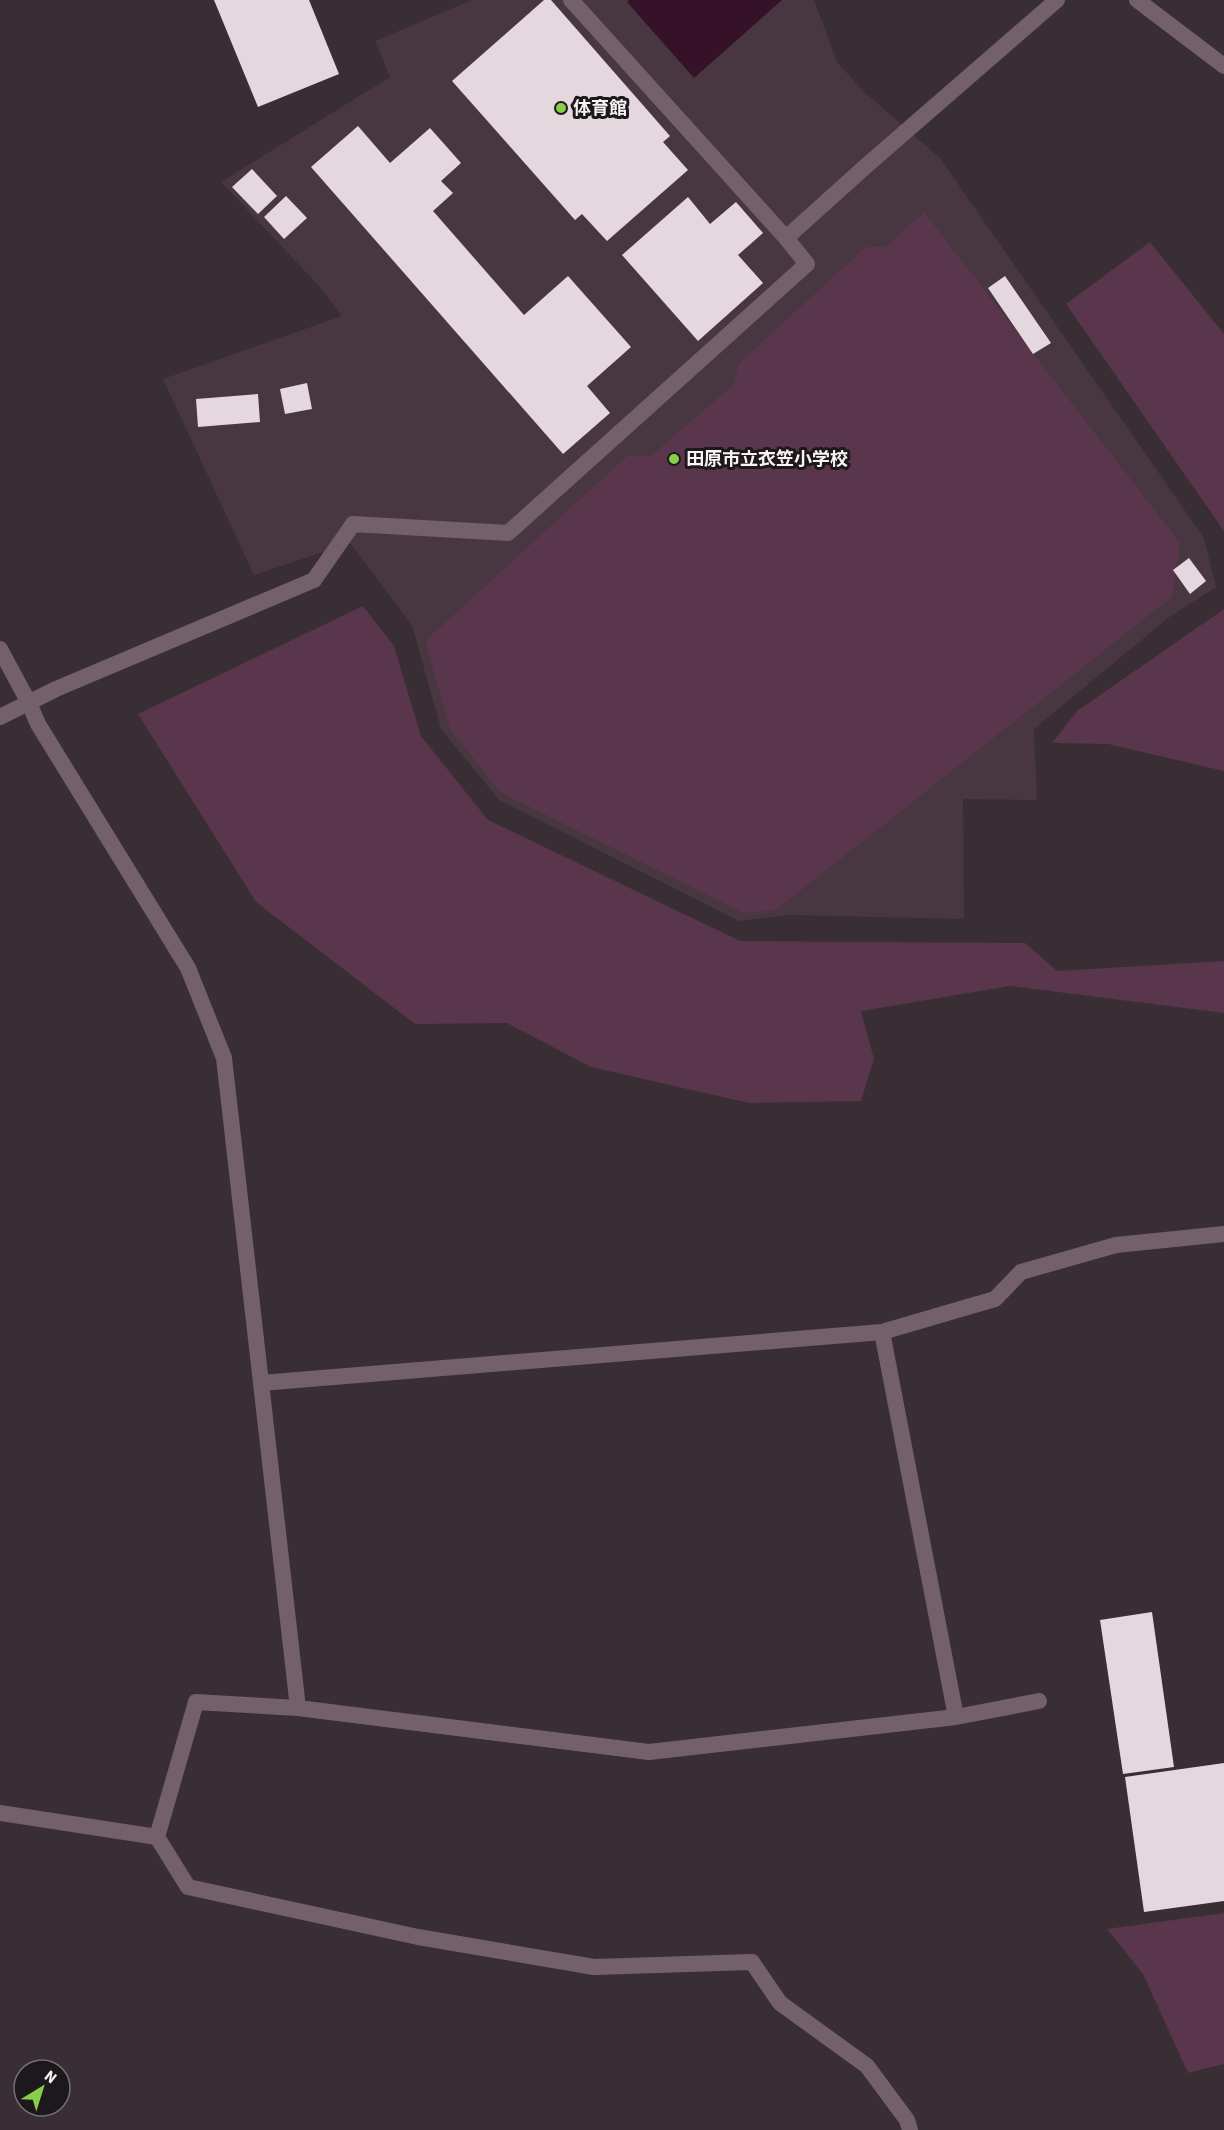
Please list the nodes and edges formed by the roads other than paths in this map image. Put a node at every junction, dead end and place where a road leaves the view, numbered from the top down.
1 (571, 0) edge
2 (1057, 0) edge
3 (1137, 0) edge
4 (1224, 66) edge
5 (786, 238) junction
6 (0, 649) edge
7 (29, 703) junction
8 (0, 717) edge
9 (1224, 1234) edge
10 (882, 1332) junction
11 (261, 1383) junction
12 (1039, 1701) dead end
13 (298, 1708) junction
14 (956, 1717) junction
15 (0, 1813) edge
16 (157, 1837) junction
17 (910, 2130) edge

1 - 5 street
2 - 5 street
3 - 4 street
5 - 7 street
6 - 7 street
7 - 8 street
7 - 11 street
9 - 10 street
10 - 11 street
10 - 14 street
11 - 13 street
12 - 14 street
13 - 14 street
13 - 16 street
15 - 16 street
16 - 17 street

